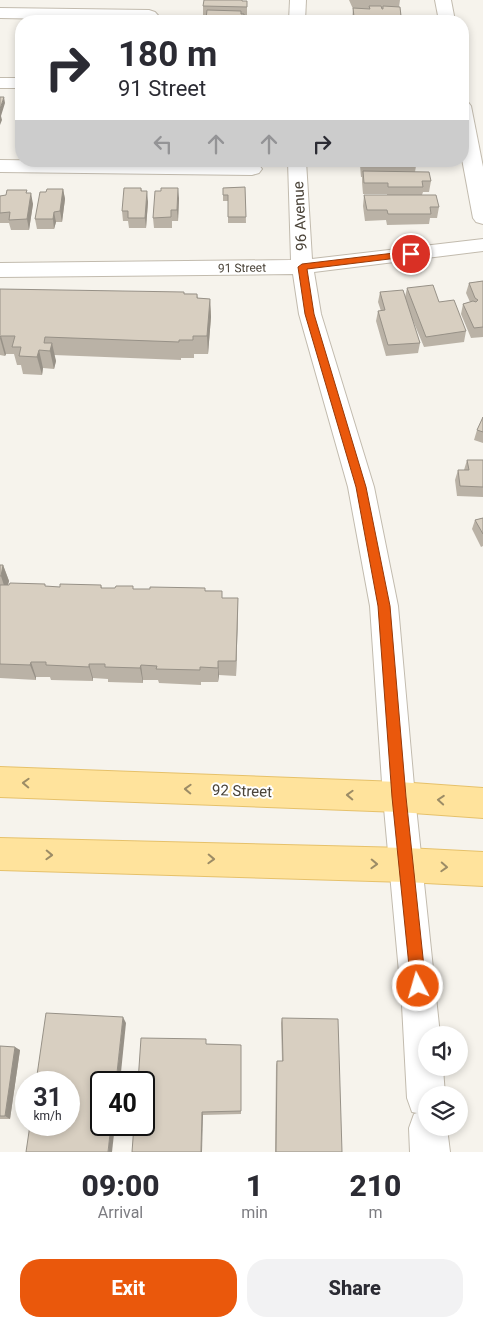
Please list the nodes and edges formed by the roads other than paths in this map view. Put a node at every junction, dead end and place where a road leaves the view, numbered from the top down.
1 (298, 0) edge
2 (443, 0) edge
3 (0, 13) edge
4 (149, 15) edge
5 (297, 15) edge
6 (446, 15) edge
7 (0, 83) edge
8 (15, 83) edge
9 (469, 143) edge
10 (0, 166) edge
11 (15, 166) edge
12 (84, 167) edge
13 (297, 167) edge
14 (252, 169) dead end
15 (483, 218) edge
16 (483, 245) edge
17 (302, 267) junction
18 (0, 270) edge
19 (0, 782) edge
20 (399, 797) junction
21 (483, 804) edge
22 (0, 854) edge
23 (406, 865) junction
24 (483, 869) edge
25 (425, 1086) edge
26 (429, 1136) edge
27 (430, 1152) edge

1 - 5 street
2 - 6 street
3 - 4 street
7 - 8 street
9 - 15 street
10 - 11 street
12 - 14 street
13 - 17 street, 96 Avenue
16 - 17 street, 91 Street
17 - 18 street, 91 Street
17 - 20 street, 96 Avenue
20 -> 19 main road, 92 Street
21 -> 20 main road, 92 Street
20 - 23 street, 96 Avenue
22 -> 23 main road
23 -> 24 main road
23 - 25 street, 96 Avenue
26 - 27 street

